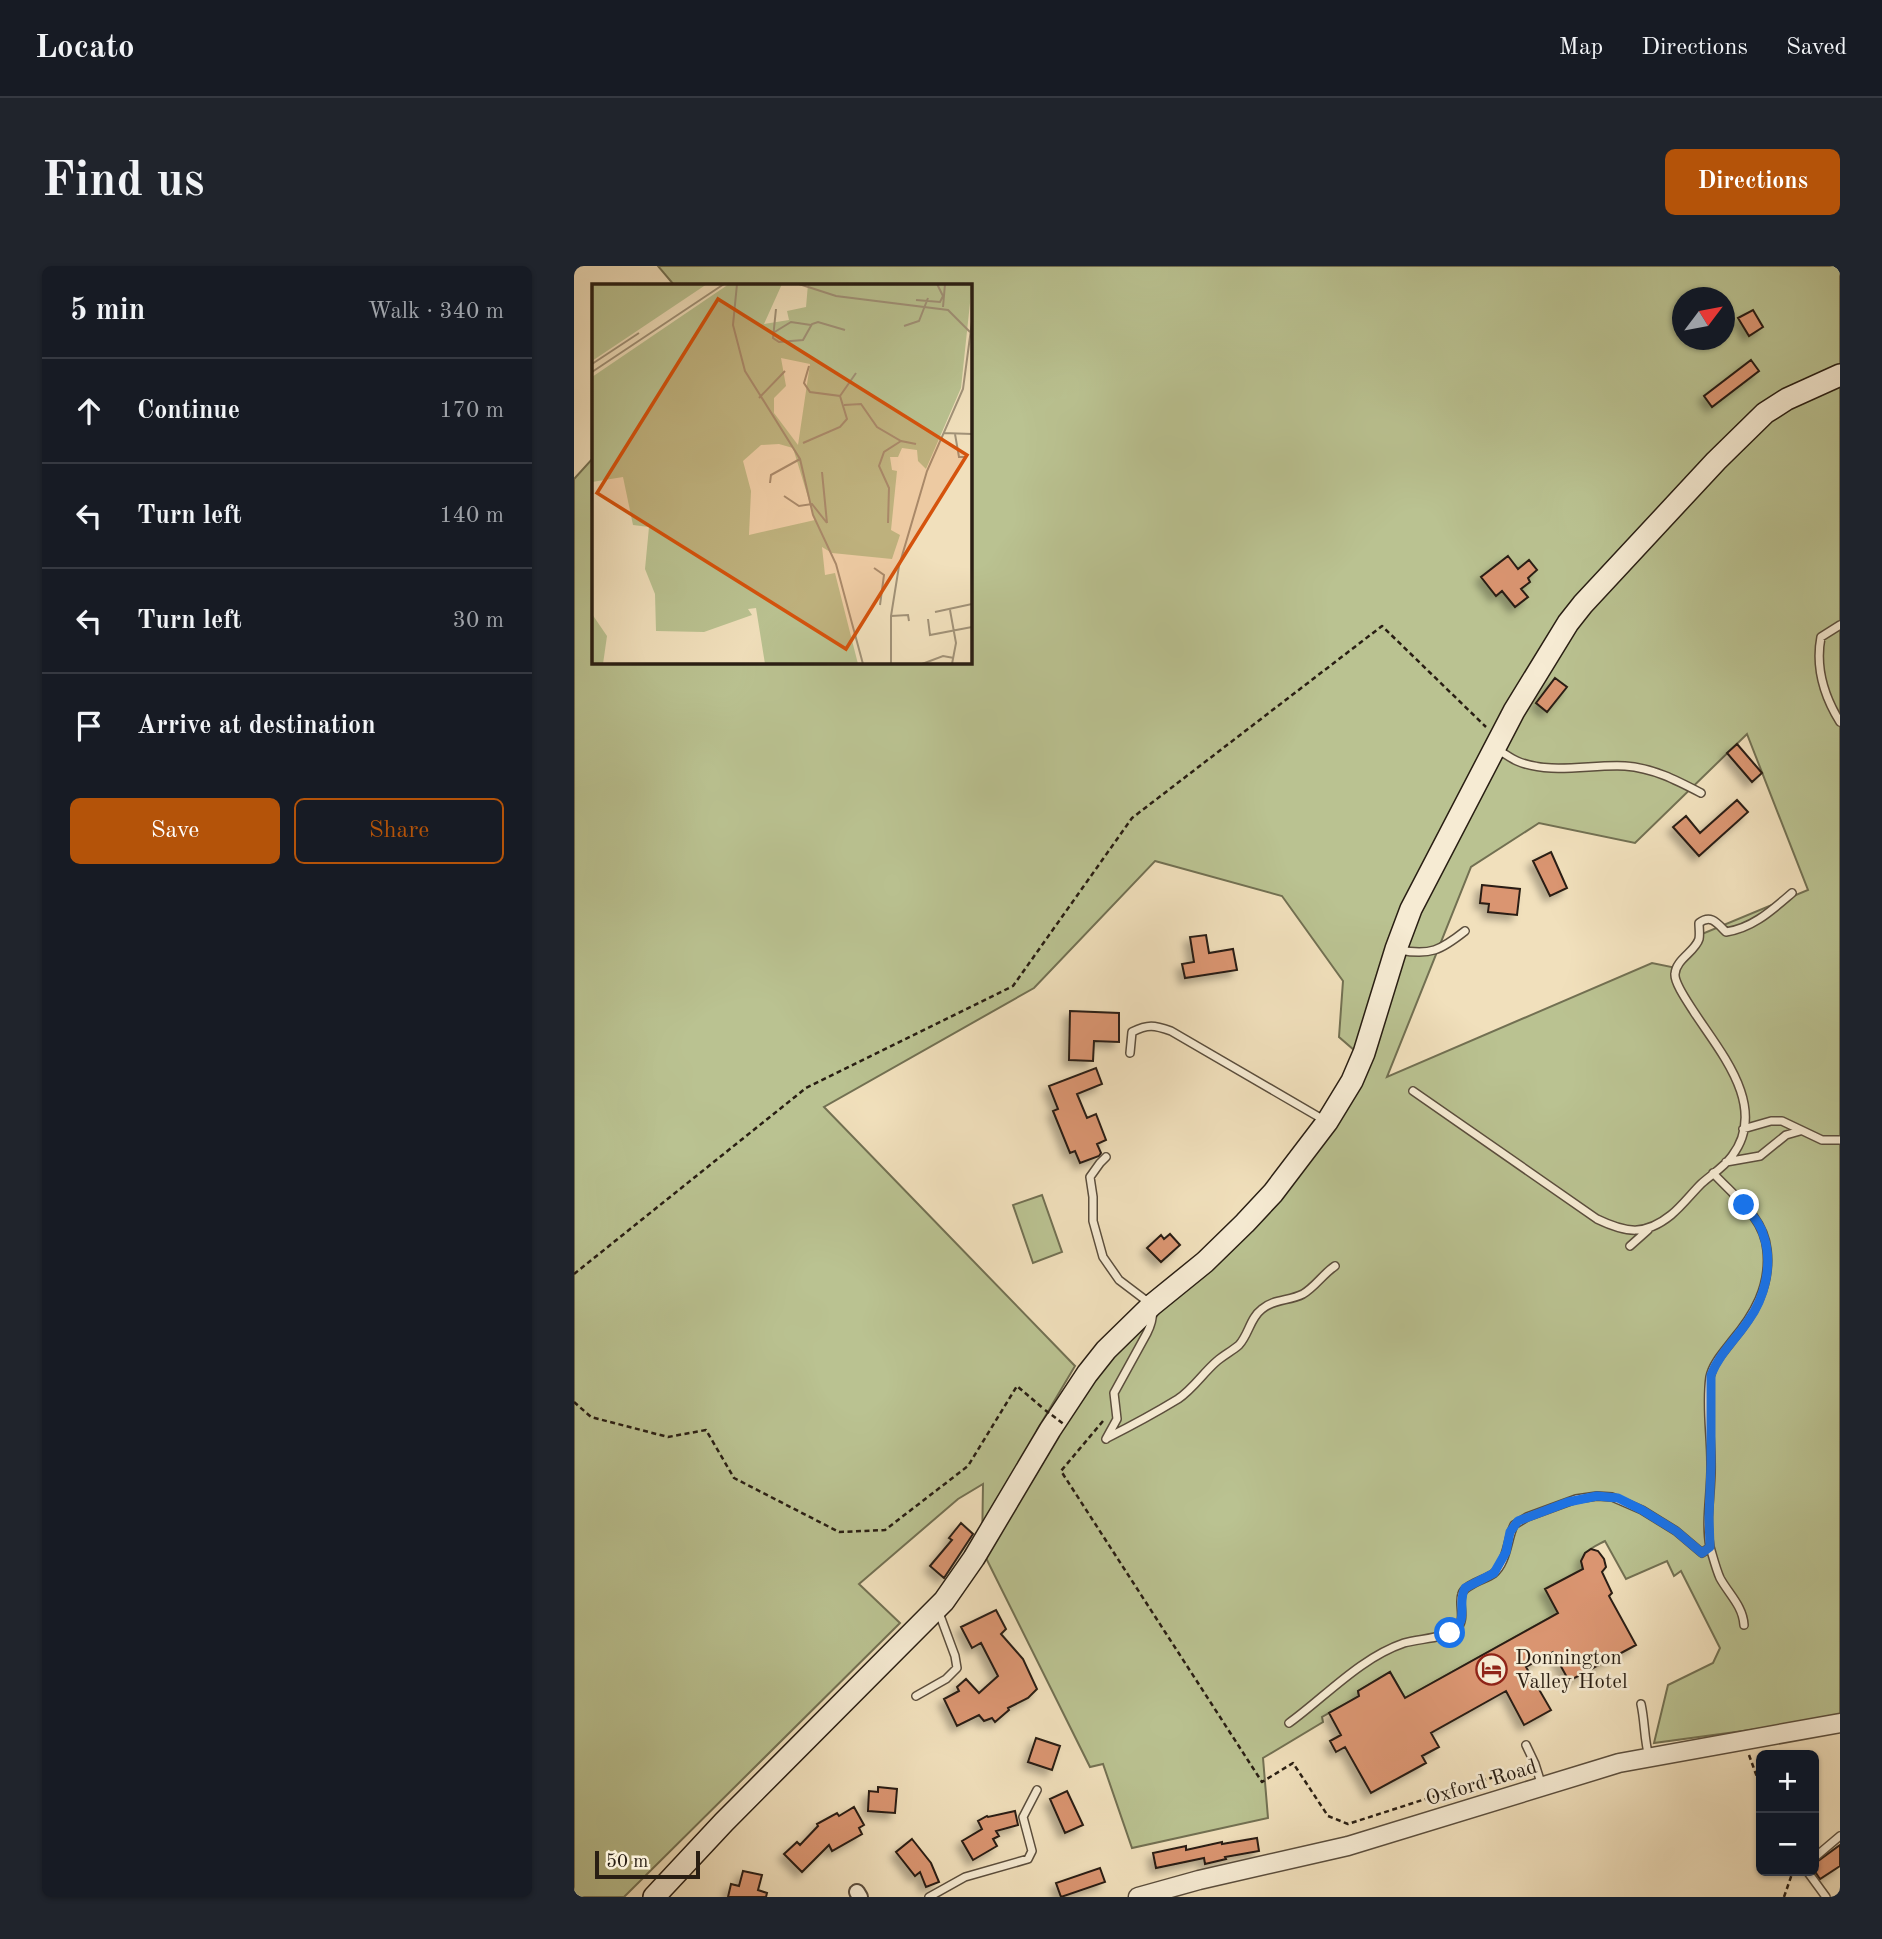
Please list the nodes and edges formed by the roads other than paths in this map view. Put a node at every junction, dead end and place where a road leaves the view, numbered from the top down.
1 (1840, 375) edge
2 (1839, 625) edge
3 (1840, 722) edge
4 (1497, 743) junction
5 (1701, 793) dead end
6 (1792, 893) dead end
7 (1465, 931) dead end
8 (1396, 949) junction
9 (1130, 1053) dead end
10 (1413, 1091) dead end
11 (1327, 1122) junction
12 (1743, 1129) junction
13 (1800, 1131) junction
14 (1840, 1140) edge
15 (1106, 1157) dead end
16 (1726, 1162) junction
17 (1713, 1173) junction
18 (1648, 1230) junction
19 (1630, 1246) dead end
20 (1335, 1266) dead end
21 (1152, 1305) junction
22 (1710, 1547) junction
23 (937, 1608) junction
24 (1744, 1625) dead end
25 (916, 1696) dead end
26 (1641, 1704) dead end
27 (1289, 1723) dead end
28 (1840, 1723) edge
29 (1525, 1745) dead end
30 (1648, 1757) junction
31 (1542, 1787) junction
32 (1037, 1790) dead end
33 (1840, 1836) edge
34 (1819, 1854) edge
35 (1811, 1876) edge
36 (654, 1897) edge
37 (929, 1897) edge
38 (1138, 1897) edge
39 (1826, 1897) edge

1 - 4 main road
2 - 3 lane
4 - 5 lane
4 - 8 main road
6 - 12 lane
7 - 8 lane
8 - 11 main road
9 - 11 lane
10 - 18 lane
11 - 21 main road
12 - 13 lane
12 - 16 lane
13 - 14 lane
13 - 16 lane
15 - 21 lane
16 - 17 lane
17 - 18 lane
17 - 22 lane
18 - 19 lane
20 - 21 lane
21 - 23 main road
22 - 24 lane
22 - 27 lane
23 - 25 lane
23 - 36 main road
26 - 30 lane
28 - 30 street, Oxford Road
29 - 31 lane
30 - 31 street, Oxford Road
31 - 38 street, Oxford Road
32 - 37 lane
33 - 34 lane
35 - 39 lane

